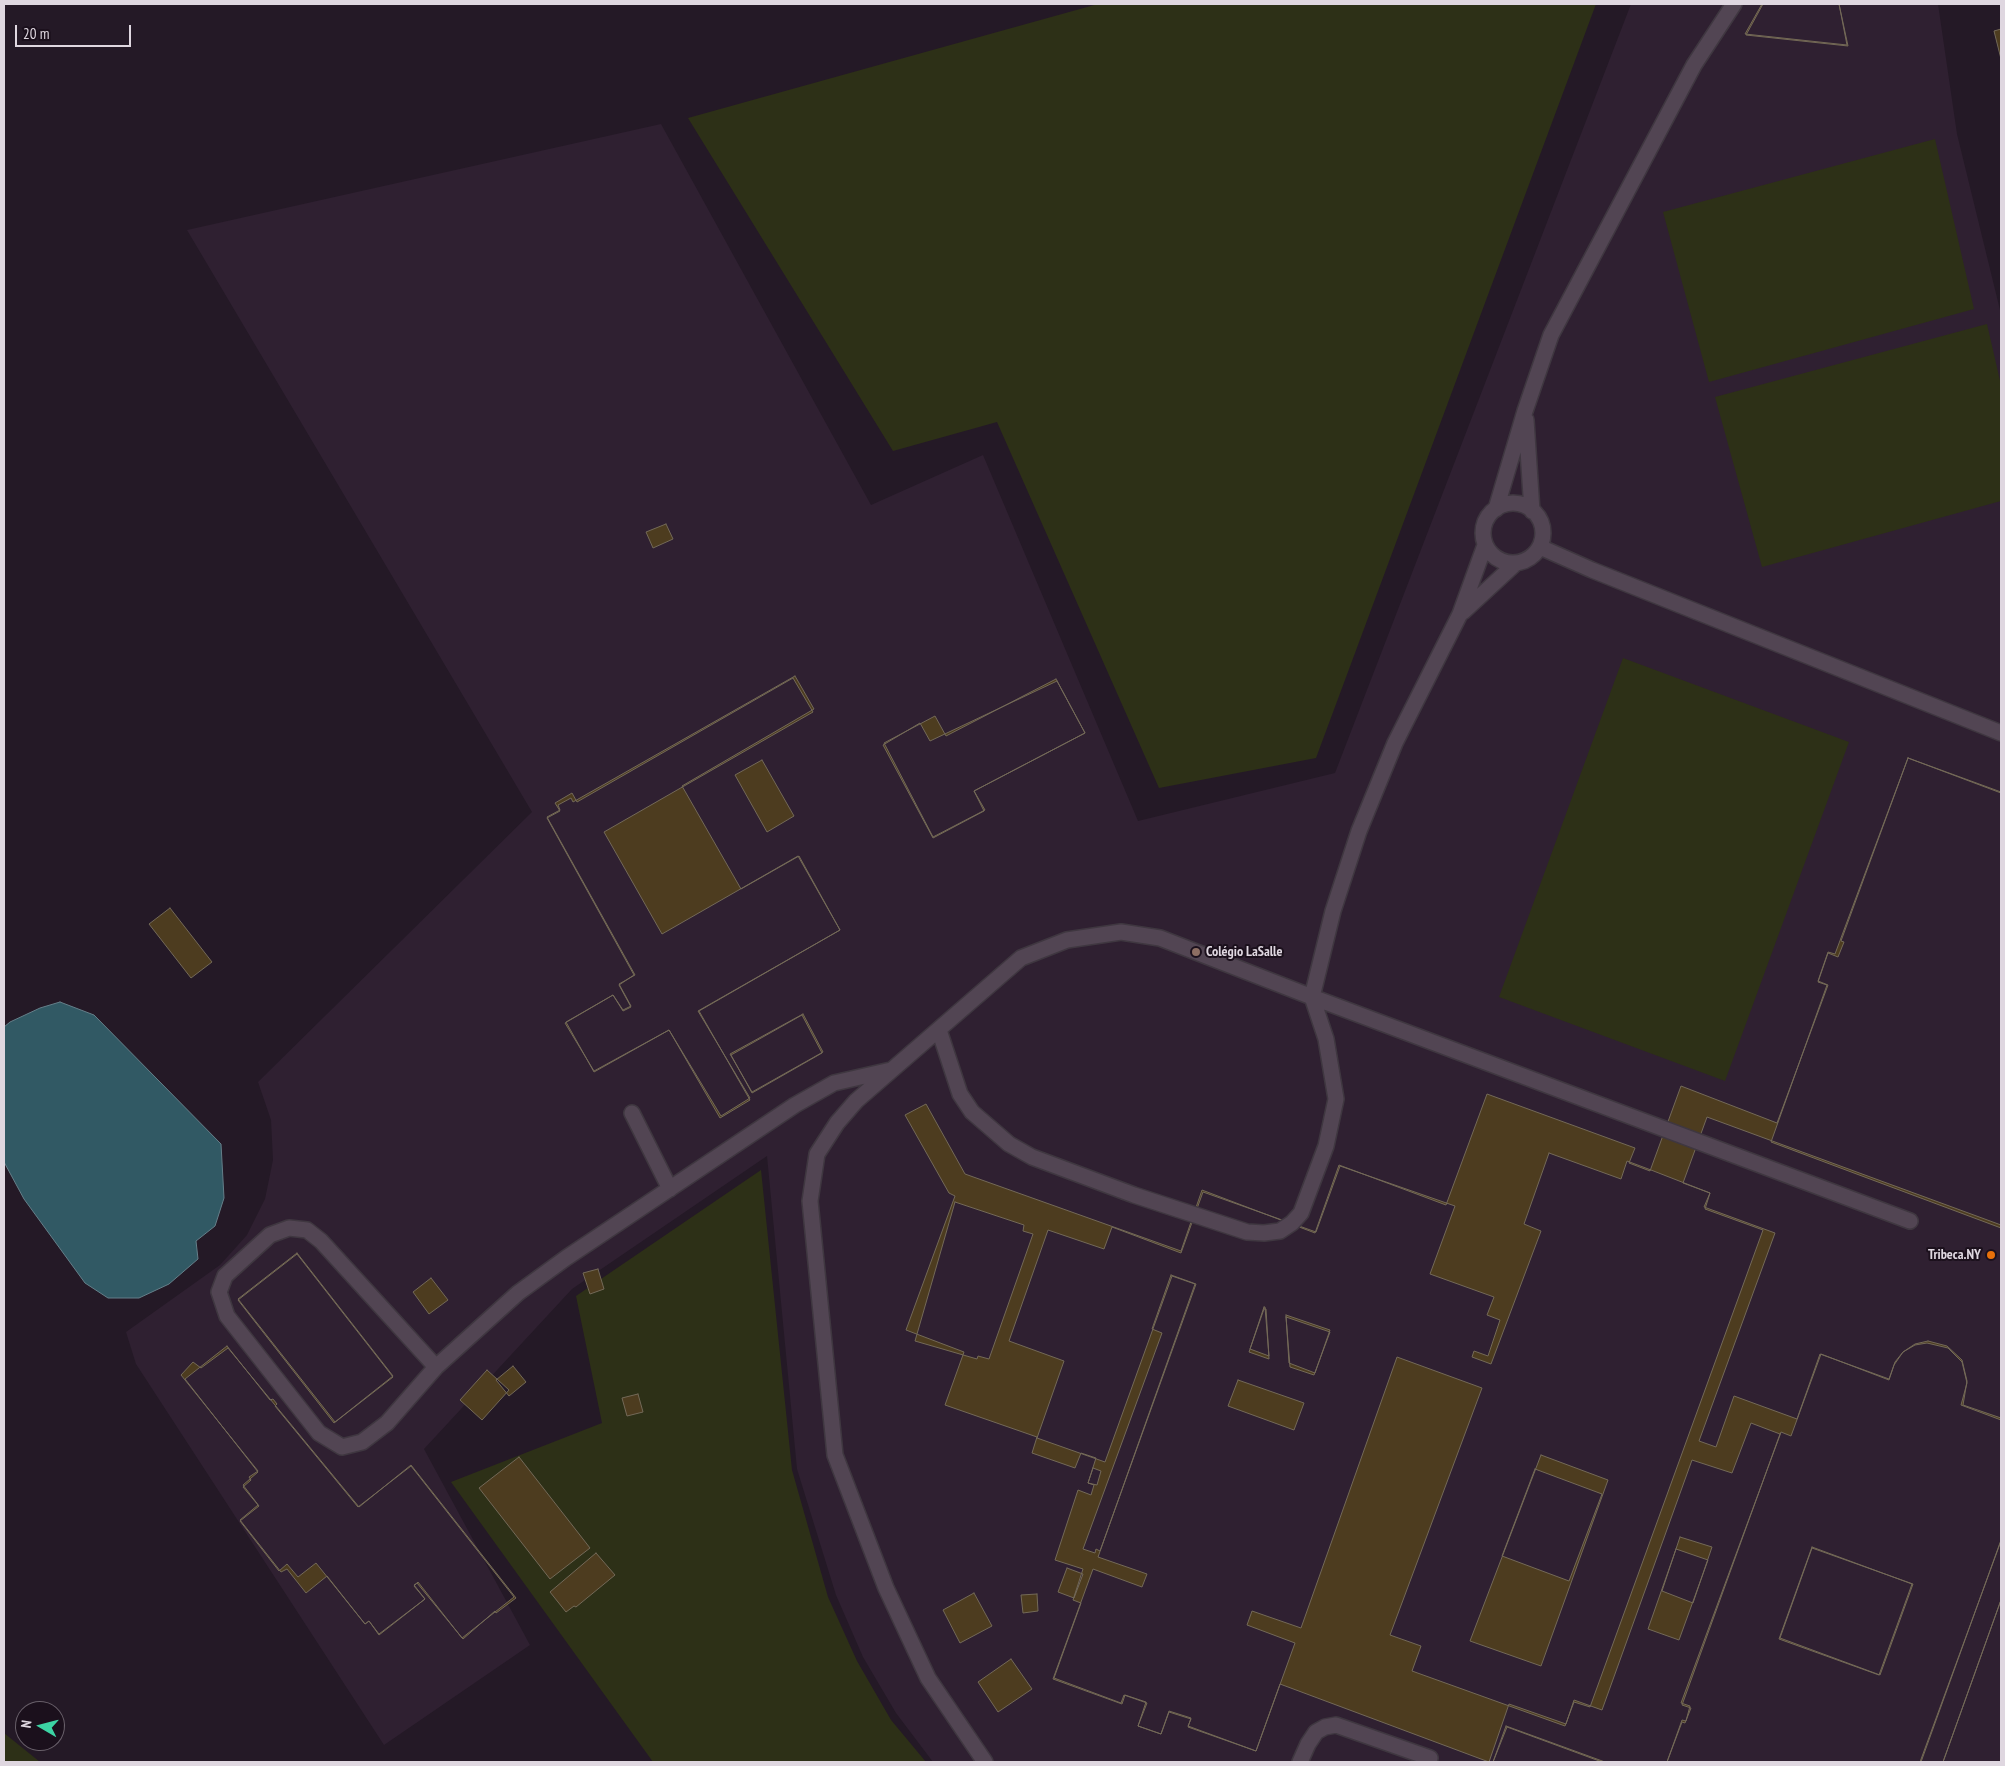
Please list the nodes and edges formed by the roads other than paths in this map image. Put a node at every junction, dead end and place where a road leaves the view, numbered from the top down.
1 (1734, 4) edge
2 (1525, 411) junction
3 (1496, 509) junction
4 (1532, 511) junction
5 (1485, 545) junction
6 (1540, 547) junction
7 (1515, 564) junction
8 (1460, 614) junction
9 (2001, 733) edge
10 (1312, 997) junction
11 (939, 1030) junction
12 (892, 1070) junction
13 (632, 1113) dead end
14 (670, 1189) junction
15 (1910, 1221) dead end
16 (436, 1367) junction
17 (1430, 1758) dead end
18 (985, 1762) edge
19 (1300, 1762) edge

1 - 2 lane
2 - 3 lane
2 - 4 lane
3 - 4 lane
3 - 5 lane
4 - 6 lane
5 - 7 lane
5 - 8 lane
6 - 7 lane
6 - 9 lane
7 - 8 lane
8 - 10 lane
10 - 11 lane
10 - 11 lane
10 - 15 lane
11 - 12 lane
12 - 14 lane
12 - 18 lane
13 - 14 lane
14 - 16 lane
16 - 16 lane
17 - 19 lane

